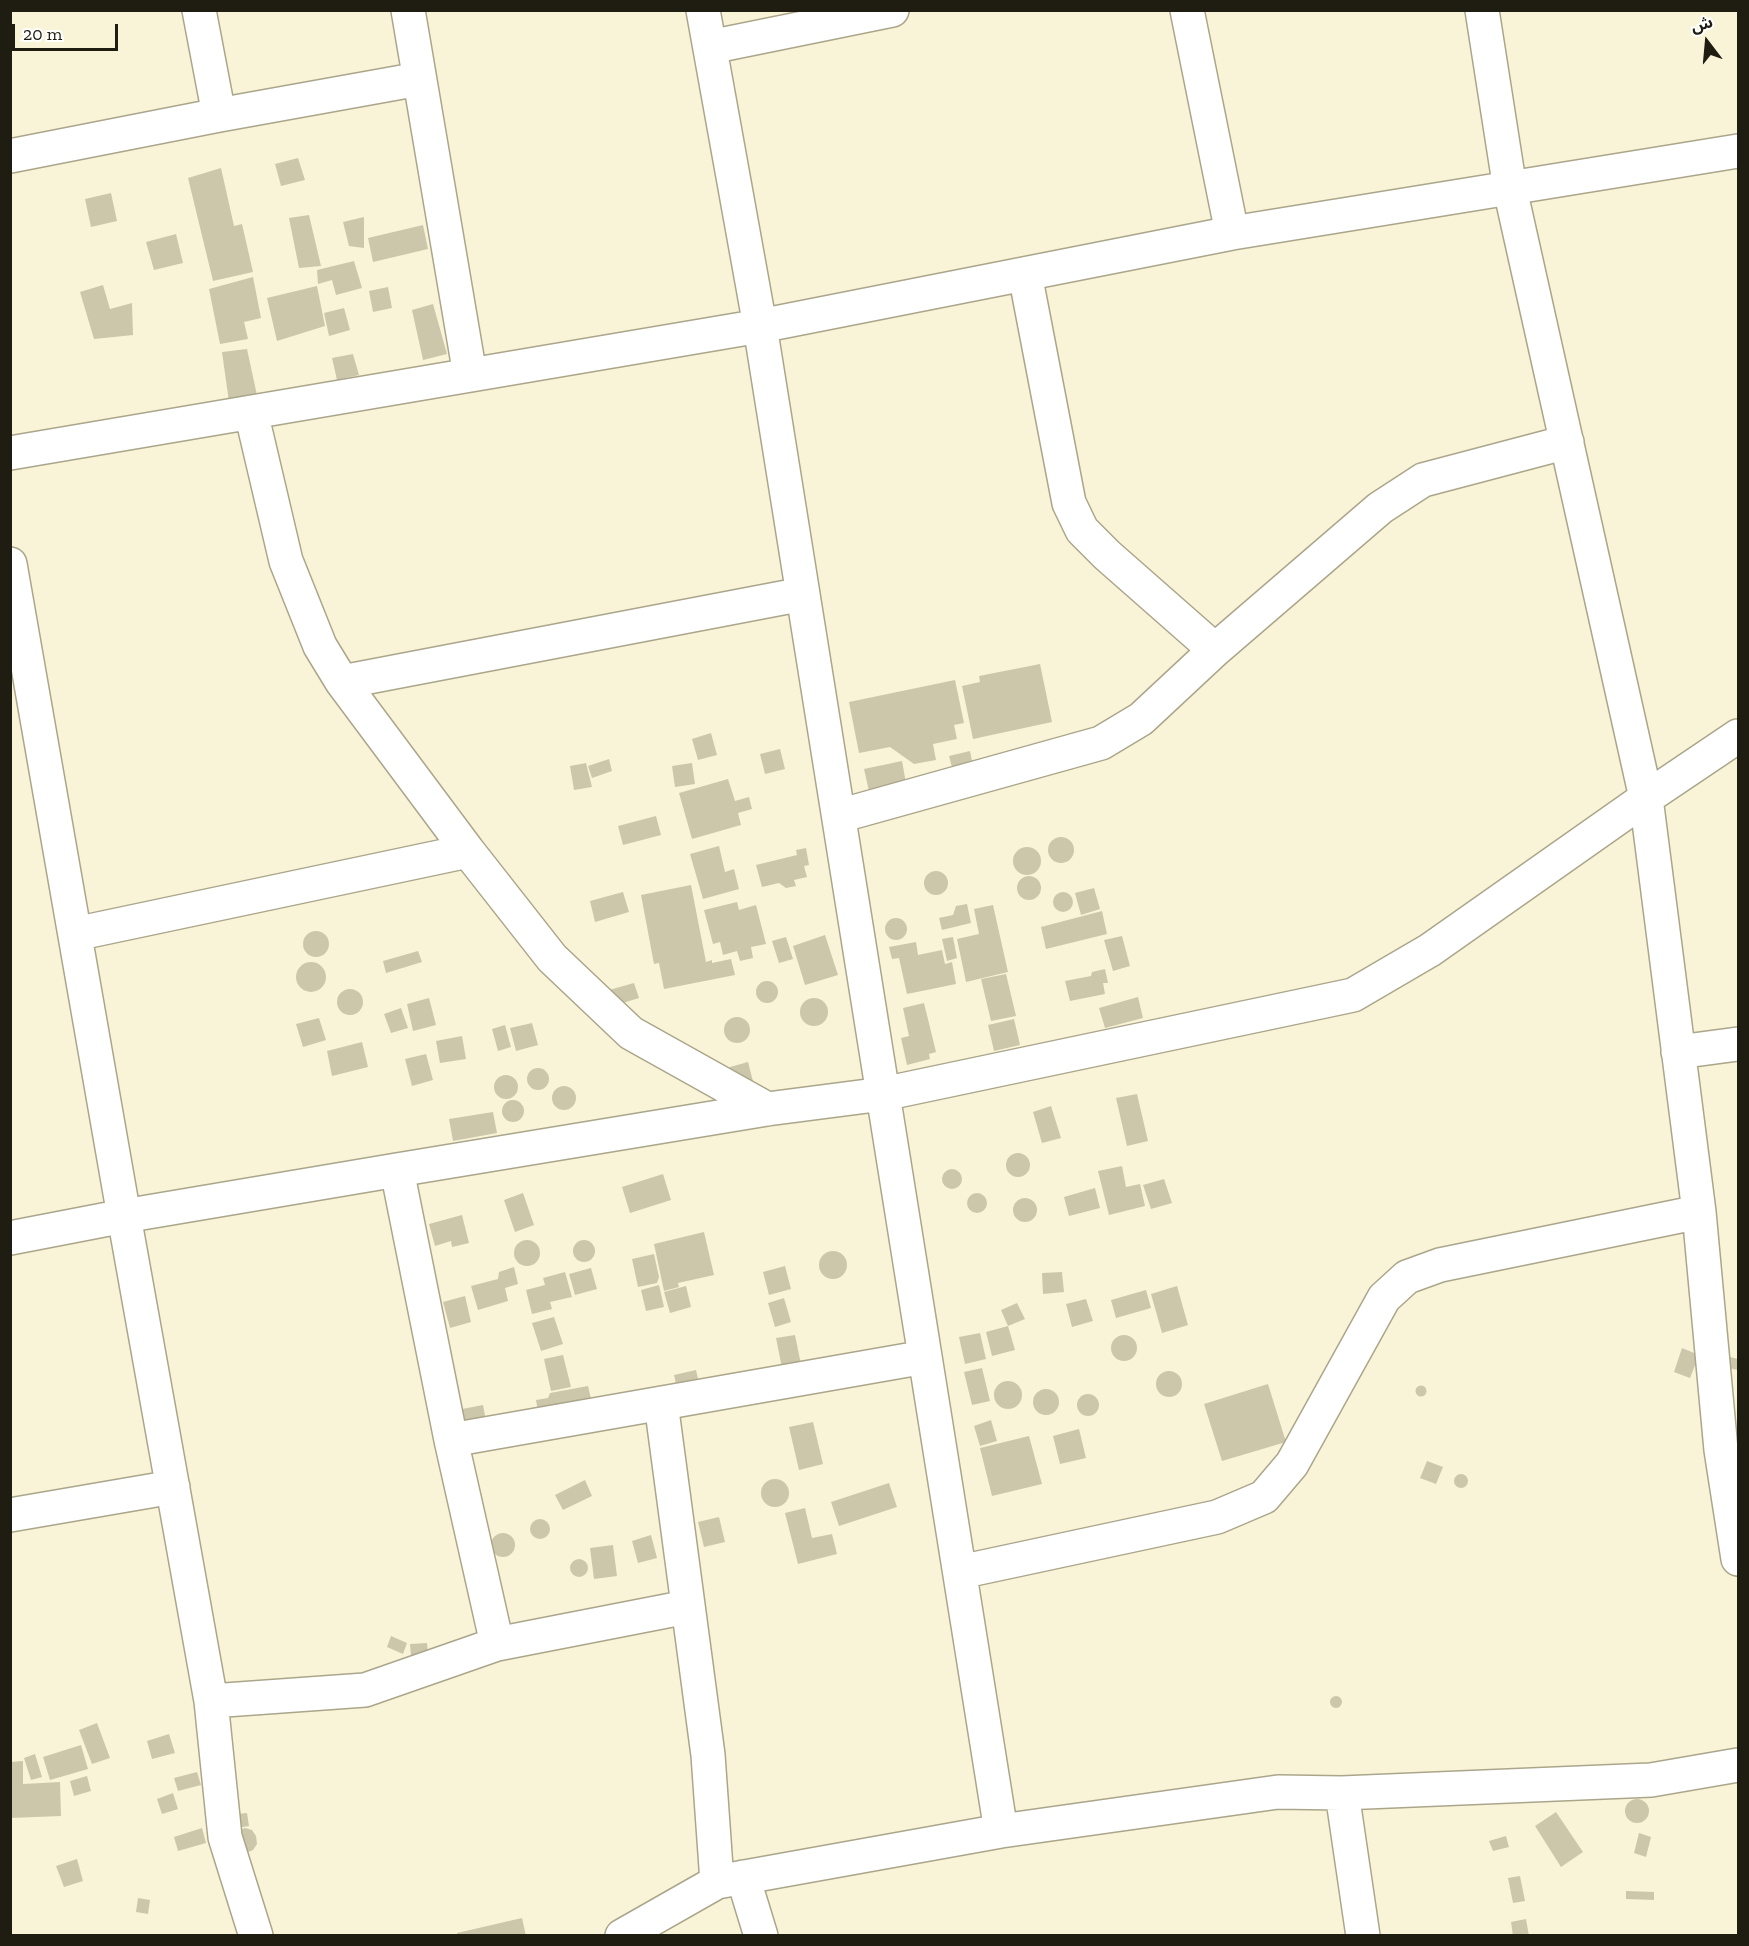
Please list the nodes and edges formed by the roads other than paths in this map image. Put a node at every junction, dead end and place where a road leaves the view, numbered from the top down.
1 (199, 10) edge
2 (408, 10) edge
3 (703, 10) edge
4 (892, 10) edge
5 (1187, 10) edge
6 (1482, 10) edge
7 (710, 47) junction
8 (419, 79) junction
9 (219, 116) junction
10 (1738, 151) edge
11 (10, 156) edge
12 (1510, 189) junction
13 (1232, 233) junction
14 (1025, 274) junction
15 (760, 326) junction
16 (470, 375) junction
17 (252, 412) junction
18 (1567, 442) junction
19 (10, 453) edge
20 (10, 564) edge
21 (803, 594) junction
22 (1215, 650) junction
23 (342, 682) junction
24 (1738, 736) edge
25 (1646, 798) junction
26 (838, 816) junction
27 (468, 851) junction
28 (75, 934) junction
29 (1738, 1044) edge
30 (1678, 1052) junction
31 (883, 1094) junction
32 (767, 1109) junction
33 (397, 1170) junction
34 (1699, 1212) junction
35 (124, 1216) junction
36 (10, 1238) edge
37 (925, 1357) junction
38 (661, 1403) junction
39 (451, 1440) junction
40 (1730, 1448) edge
41 (172, 1487) junction
42 (10, 1515) edge
43 (1738, 1559) edge
44 (960, 1572) junction
45 (687, 1607) junction
46 (496, 1644) junction
47 (211, 1701) junction
48 (1738, 1765) edge
49 (1342, 1793) junction
50 (1001, 1831) junction
51 (730, 1879) junction
52 (256, 1935) edge
53 (622, 1935) edge
54 (760, 1935) edge
55 (1362, 1935) edge

1 - 9 street
2 - 8 street
3 - 7 street
4 - 7 street
5 - 13 street
6 - 12 street
7 - 15 street
8 - 9 street
8 - 16 street
9 - 11 street
10 - 12 street
12 - 13 street
12 - 18 street
13 - 14 street
14 - 15 street
14 - 22 street
15 - 16 street
15 - 21 street
16 - 17 street
17 - 19 street
17 - 23 street
18 - 22 street
18 - 25 street
20 - 28 street
21 - 23 street
21 - 26 street
22 - 26 street
23 - 27 street
24 - 25 street
25 - 30 street
25 - 31 street
26 - 31 street
27 - 28 street
27 - 32 street
28 - 35 street
29 - 30 street
30 - 34 street
31 - 32 street
31 - 37 street
32 - 33 street
33 - 35 street
33 - 39 street
34 - 40 street
34 - 44 street
35 - 36 street
35 - 41 street
37 - 38 street
37 - 44 street
38 - 39 street
38 - 45 street
39 - 46 street
40 - 43 street
41 - 42 street
41 - 47 street
44 - 50 street
45 - 46 street
45 - 51 street
46 - 47 street
47 - 52 street
48 - 49 street
49 - 50 street
49 - 55 street
50 - 51 street
51 - 53 street
51 - 54 street

